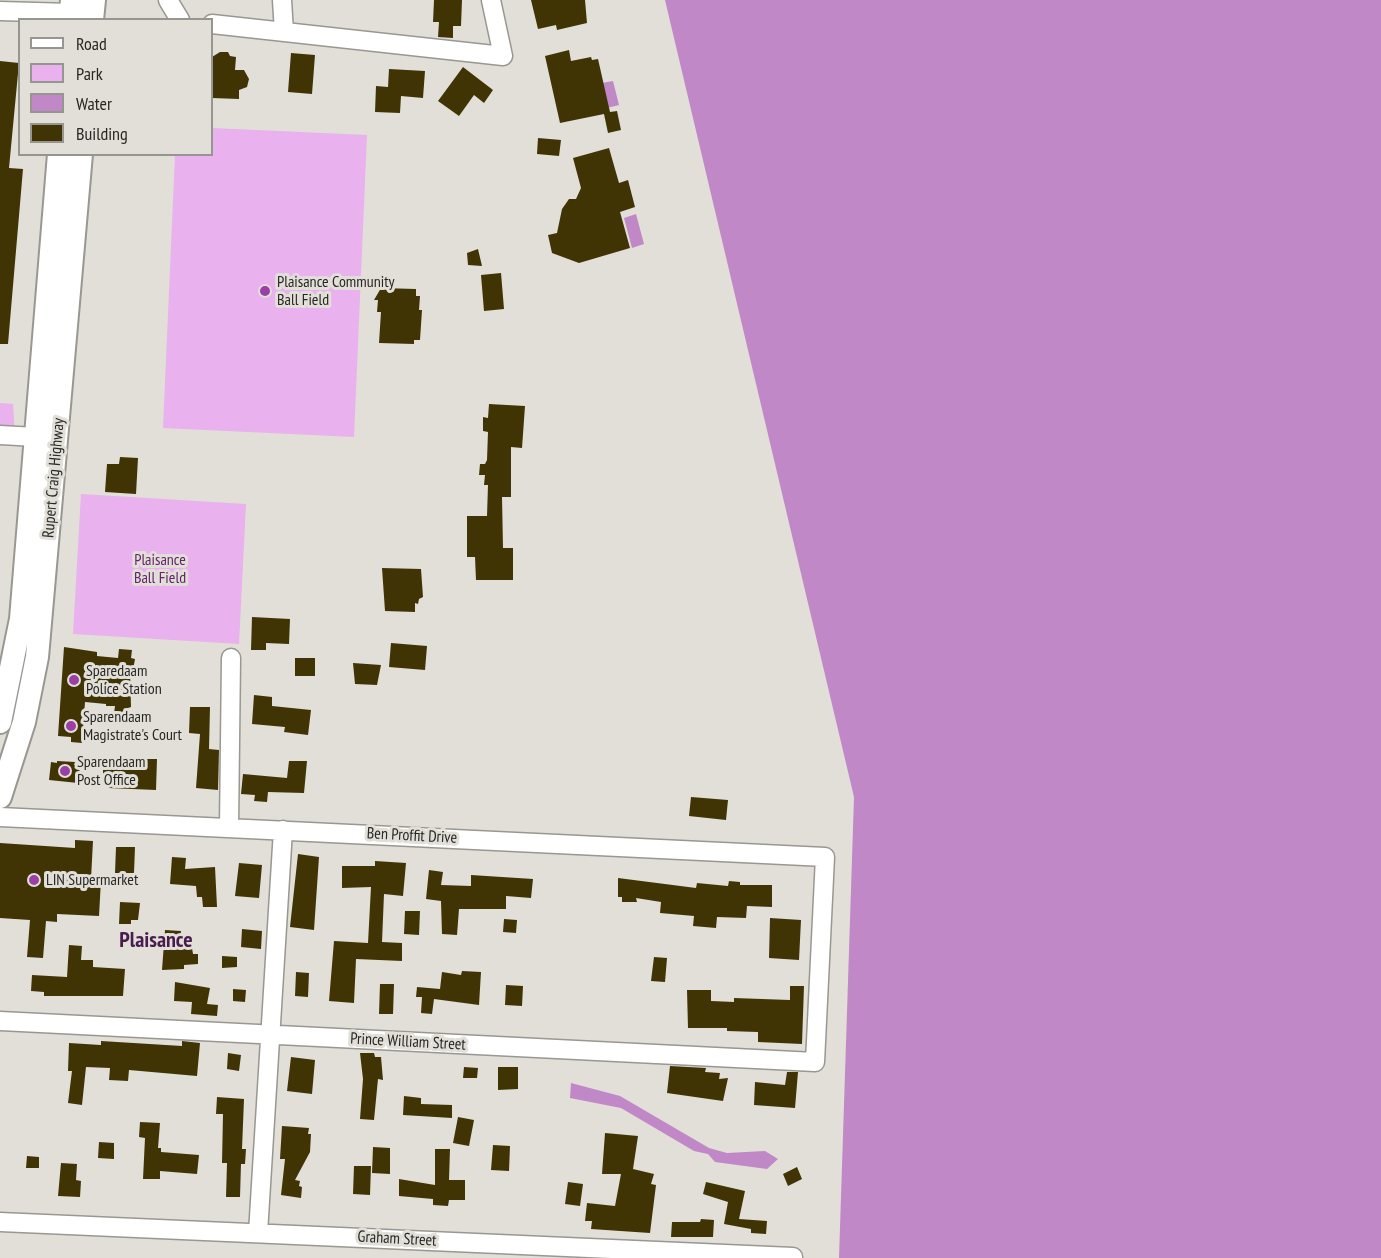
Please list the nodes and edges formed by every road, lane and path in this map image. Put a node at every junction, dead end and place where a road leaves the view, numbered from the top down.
1 (94, 0) edge
2 (168, 0) edge
3 (282, 0) edge
4 (491, 0) edge
5 (0, 10) edge
6 (76, 13) edge
7 (179, 18) edge
8 (213, 24) edge
9 (284, 32) junction
10 (59, 156) edge
11 (81, 156) edge
12 (0, 435) edge
13 (36, 437) junction
14 (231, 658) dead end
15 (0, 722) edge
16 (0, 797) edge
17 (0, 817) edge
18 (229, 827) junction
19 (284, 830) junction
20 (0, 1021) edge
21 (270, 1035) junction
22 (815, 1062) joint
23 (0, 1222) edge
24 (258, 1233) junction
25 (793, 1257) edge

1 - 6 main road
2 - 7 street
3 - 9 street
4 - 9 street
5 - 6 street
8 - 9 street
10 - 13 main road, Rupert Craig Highway
11 - 16 main road, Rupert Craig Highway
12 - 13 street
13 - 15 main road, Rupert Craig Highway
14 - 18 street
17 - 18 street, Ben Proffit Drive
18 - 19 street, Ben Proffit Drive
19 - 21 street
19 - 22 street, Ben Proffit Drive
20 - 21 street, Prince William Street
21 - 22 street, Prince William Street
21 - 24 street
23 - 24 street, Graham Street
24 - 25 street, Graham Street

